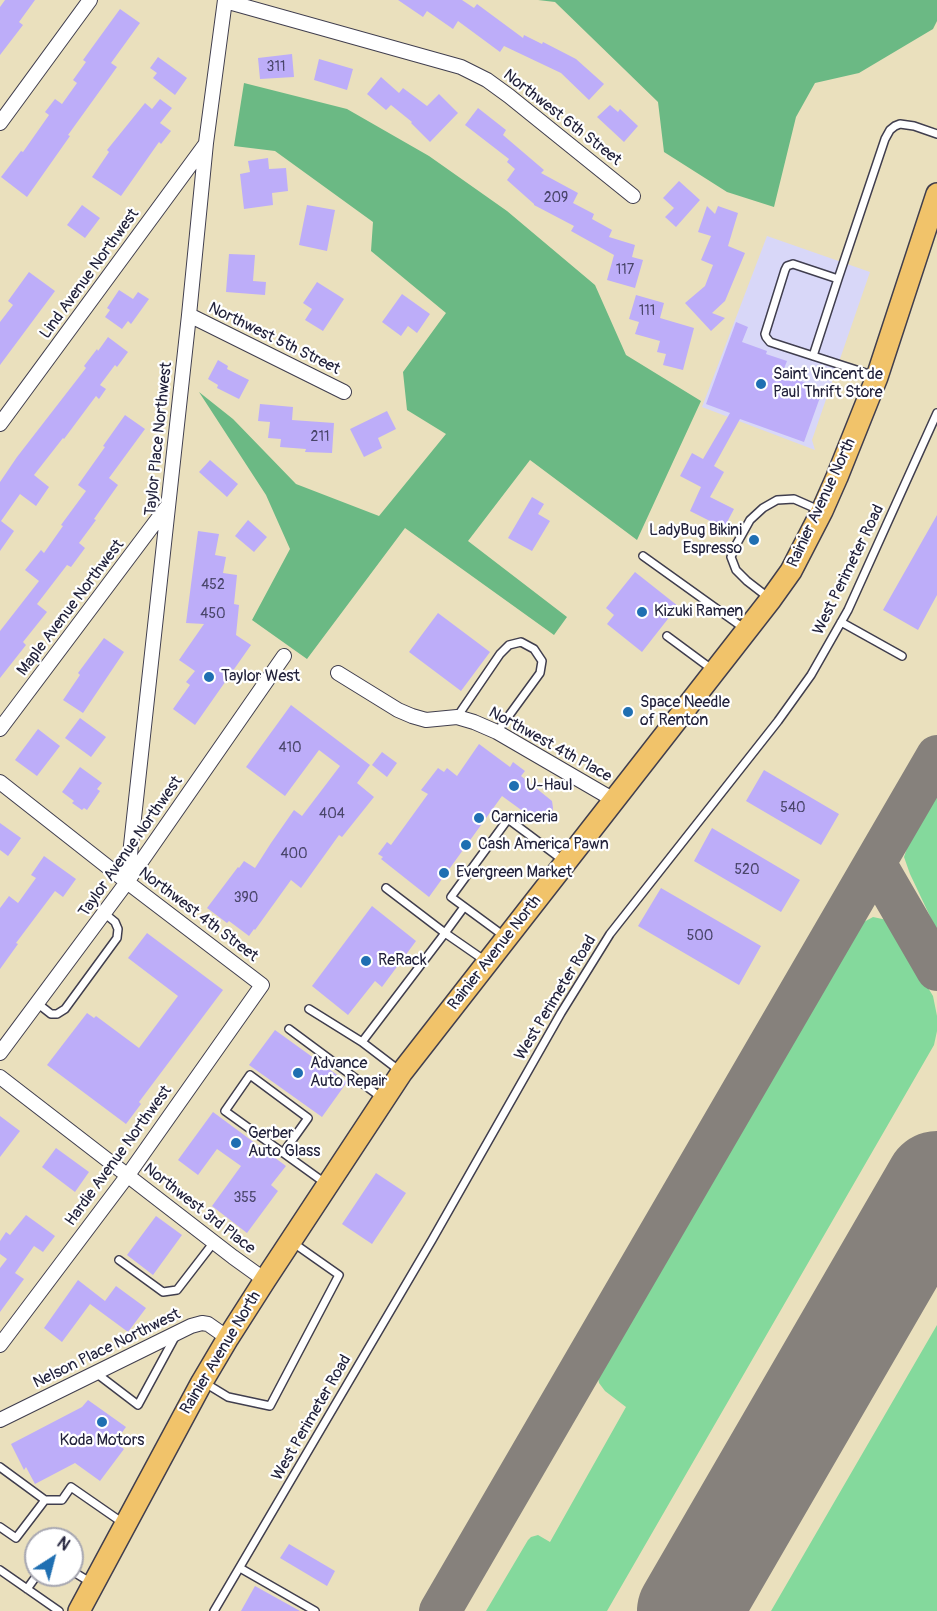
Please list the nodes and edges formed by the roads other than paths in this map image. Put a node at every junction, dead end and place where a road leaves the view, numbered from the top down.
1 (90, 0) edge
2 (225, 1) edge
3 (0, 123) edge
4 (937, 134) edge
5 (206, 143) junction
6 (937, 194) edge
7 (633, 196) dead end
8 (838, 279) junction
9 (189, 315) junction
10 (813, 356) junction
11 (877, 377) junction
12 (344, 392) dead end
13 (937, 413) edge
14 (0, 424) edge
15 (168, 507) junction
16 (822, 512) junction
17 (642, 556) dead end
18 (771, 599) junction
19 (841, 622) junction
20 (747, 630) junction
21 (667, 636) dead end
22 (284, 656) dead end
23 (902, 656) dead end
24 (715, 672) junction
25 (338, 673) dead end
26 (457, 717) junction
27 (0, 729) edge
28 (497, 732) junction
29 (0, 782) edge
30 (614, 801) junction
31 (566, 862) junction
32 (127, 882) junction
33 (386, 888) dead end
34 (464, 906) junction
35 (104, 914) junction
36 (445, 933) junction
37 (507, 938) junction
38 (487, 962) junction
39 (262, 985) joint
40 (37, 1003) junction
41 (309, 1009) dead end
42 (290, 1029) dead end
43 (362, 1042) junction
44 (0, 1053) edge
45 (402, 1072) junction
46 (0, 1077) edge
47 (384, 1100) junction
48 (283, 1153) junction
49 (128, 1175) junction
50 (327, 1184) junction
51 (290, 1241) junction
52 (214, 1242) junction
53 (119, 1260) dead end
54 (265, 1280) junction
55 (178, 1332) junction
56 (228, 1338) junction
57 (0, 1345) edge
58 (96, 1372) junction
59 (202, 1382) junction
60 (0, 1420) edge
61 (0, 1467) edge
62 (45, 1500) junction
63 (125, 1525) junction
64 (0, 1527) edge
65 (240, 1568) junction
66 (0, 1570) edge
67 (84, 1579) edge
68 (93, 1585) junction
69 (27, 1589) joint
70 (59, 1611) edge
71 (79, 1611) edge
72 (214, 1611) edge
73 (315, 1611) edge

1 - 3 street
2 - 5 street, Taylor Place Northwest
2 - 7 street, Northwest 6th Street
4 - 8 lane
5 - 9 street, Taylor Place Northwest
5 - 14 street, Lind Avenue Northwest
6 - 11 main road, Rainier Avenue North
8 - 10 lane
8 - 10 lane
9 - 12 street, Northwest 5th Street
9 - 15 street, Taylor Place Northwest
10 - 11 lane
11 - 16 main road, Rainier Avenue North
13 - 19 lane, West Perimeter Road
15 - 27 street, Maple Avenue Northwest
15 - 32 street, Taylor Place Northwest
16 - 18 main road, Rainier Avenue North
16 - 18 lane
17 - 20 lane
18 - 20 main road, Rainier Avenue North
19 - 23 lane
19 - 65 lane, West Perimeter Road
20 - 24 main road, Rainier Avenue North
21 - 24 lane
22 - 32 street, Taylor Avenue Northwest
24 - 30 main road, Rainier Avenue North
25 - 26 street, Northwest 4th Place
26 - 28 street, Northwest 4th Place
26 - 28 lane
28 - 30 street, Northwest 4th Place
29 - 32 street, Northwest 4th Street
30 - 31 main road, Rainier Avenue North
31 - 34 lane
31 - 37 main road, Rainier Avenue North
32 - 35 street, Taylor Avenue Northwest
32 - 39 street, Northwest 4th Street
33 - 36 lane
34 - 36 lane
34 - 37 lane
35 - 40 street, Taylor Avenue Northwest
35 - 40 lane
36 - 38 lane
36 - 43 lane
37 - 38 main road, Rainier Avenue North
38 - 45 main road, Rainier Avenue North
39 - 49 street, Hardie Avenue Northwest
40 - 44 street, Taylor Avenue Northwest
41 - 43 lane
42 - 47 lane
43 - 45 lane
45 - 47 main road, Rainier Avenue North
46 - 49 street, Northwest 3rd Place
47 - 50 main road, Rainier Avenue North
48 - 48 lane
48 - 50 lane
49 - 52 street, Northwest 3rd Place
49 - 57 street, Hardie Avenue Northwest
50 - 51 main road, Rainier Avenue North
51 - 54 main road, Rainier Avenue North
51 - 59 lane
52 - 53 lane
52 - 54 street, Northwest 3rd Place
54 - 56 main road, Rainier Avenue North
55 - 56 street, Nelson Place Northwest
55 - 58 street, Nelson Place Northwest
55 - 58 lane
56 - 59 main road, Rainier Avenue North
58 - 60 street, Nelson Place Northwest
59 - 63 main road, Rainier Avenue North
61 - 62 lane
62 - 63 lane
62 - 64 lane
63 - 68 main road, Rainier Avenue North
65 - 72 lane, West Perimeter Road
65 - 73 lane
66 - 69 lane
67 - 68 lane
68 - 71 main road, Rainier Avenue North
69 - 70 lane

